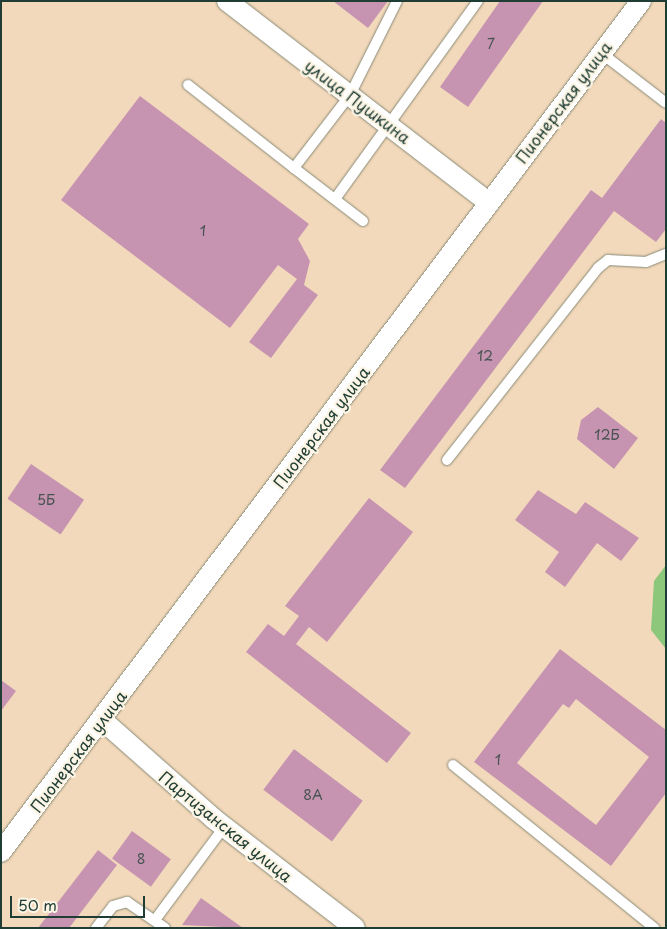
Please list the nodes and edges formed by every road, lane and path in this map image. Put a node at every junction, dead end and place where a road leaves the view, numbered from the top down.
1 (227, 1) edge
2 (397, 1) edge
3 (478, 1) edge
4 (641, 1) edge
5 (600, 52) junction
6 (188, 85) dead end
7 (350, 95) junction
8 (666, 103) edge
9 (386, 123) junction
10 (294, 168) junction
11 (335, 199) junction
12 (488, 202) junction
13 (363, 221) dead end
14 (666, 254) edge
15 (447, 460) dead end
16 (101, 719) junction
17 (453, 765) dead end
18 (224, 827) junction
19 (1, 852) edge
20 (155, 920) junction
21 (96, 928) edge
22 (165, 928) edge
23 (355, 928) edge
24 (654, 928) edge

1 - 7 street, улица Пушкина
2 - 7 lane
3 - 9 lane
4 - 5 street, Пионерская улица
5 - 8 lane
5 - 12 street, Пионерская улица
6 - 10 lane
7 - 9 street, улица Пушкина
7 - 10 lane
9 - 11 lane
9 - 12 street, улица Пушкина
10 - 11 lane
11 - 13 lane
12 - 16 street, Пионерская улица
14 - 15 lane
16 - 18 street, Партизанская улица
16 - 19 street, Пионерская улица
17 - 24 lane
18 - 20 lane
18 - 23 street, Партизанская улица
20 - 21 lane
20 - 22 lane

